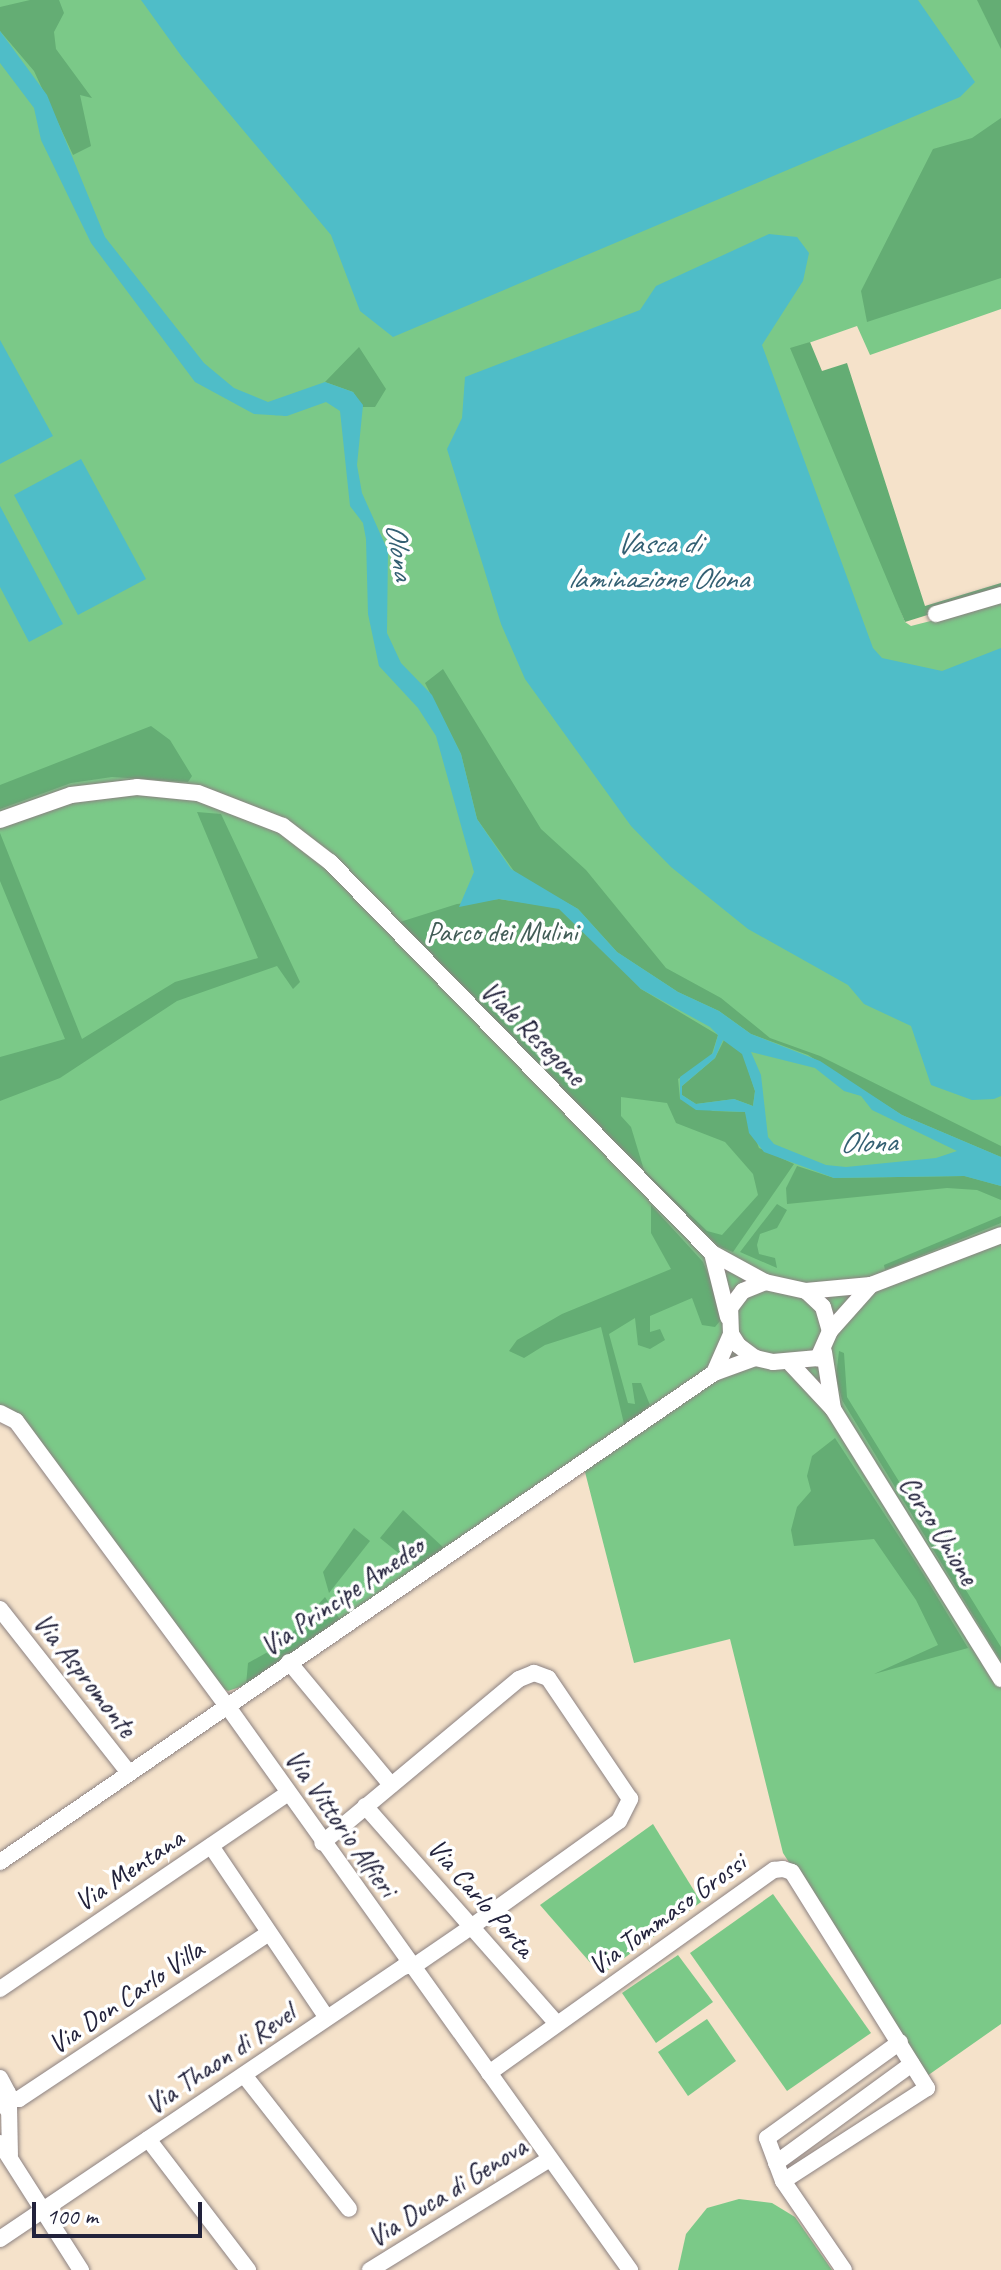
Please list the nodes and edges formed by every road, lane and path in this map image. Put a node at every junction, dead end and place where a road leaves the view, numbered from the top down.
1 (1001, 595) edge
2 (936, 614) dead end
3 (0, 820) edge
4 (1001, 1235) edge
5 (712, 1253) junction
6 (765, 1282) junction
7 (871, 1285) junction
8 (806, 1291) junction
9 (728, 1317) junction
10 (830, 1331) junction
11 (731, 1334) junction
12 (824, 1352) junction
13 (755, 1358) junction
14 (791, 1364) junction
15 (714, 1373) junction
16 (833, 1409) junction
17 (1, 1413) edge
18 (1, 1612) edge
19 (289, 1662) junction
20 (1001, 1679) edge
21 (228, 1707) junction
22 (129, 1773) junction
23 (391, 1785) junction
24 (287, 1794) junction
25 (365, 1806) junction
26 (322, 1843) junction
27 (211, 1846) junction
28 (0, 1862) edge
29 (471, 1927) junction
30 (269, 1933) junction
31 (410, 1965) junction
32 (0, 1989) edge
33 (327, 2018) junction
34 (557, 2024) junction
35 (900, 2042) junction
36 (912, 2064) junction
37 (489, 2073) junction
38 (244, 2075) junction
39 (0, 2078) edge
40 (6, 2106) edge
41 (148, 2139) junction
42 (5, 2150) edge
43 (550, 2159) junction
44 (776, 2163) junction
45 (783, 2181) junction
46 (44, 2209) junction
47 (349, 2209) dead end
48 (0, 2239) edge
49 (81, 2270) edge
50 (248, 2270) edge
51 (370, 2270) edge
52 (630, 2270) edge
53 (844, 2270) edge

1 - 2 street
3 - 5 street, Viale Resegone
4 - 7 street
5 - 6 street, Viale Resegone
5 - 9 street
6 - 8 street
6 - 9 street
7 - 8 street
7 - 10 street
8 - 10 street
9 - 11 street
10 - 12 street
11 - 13 street
11 - 15 street
12 - 14 street
12 - 16 street, Corso Unione
13 - 14 street
13 - 15 street, Via Principe Amedeo
14 - 16 street, Corso Unione
15 - 19 street, Via Principe Amedeo
16 - 20 street, Corso Unione
17 - 21 street, Via Vittorio Alfieri
18 - 22 street, Via Aspromonte
19 - 21 street, Via Principe Amedeo
19 - 23 street
21 - 22 street, Via Principe Amedeo
21 - 24 street, Via Vittorio Alfieri
22 - 28 street, Via Principe Amedeo
23 - 25 street
23 - 29 street, Via Thaon di Revel
24 - 26 street, Via Vittorio Alfieri
24 - 27 street, Via Mentana
25 - 26 street
25 - 29 street, Via Carlo Porta
26 - 31 street, Via Vittorio Alfieri
27 - 30 street
27 - 32 street, Via Mentana
29 - 31 street, Via Thaon di Revel
29 - 34 street, Via Carlo Porta
30 - 33 street
30 - 40 street, Via Don Carlo Villa
31 - 33 street, Via Thaon di Revel
31 - 37 street, Via Vittorio Alfieri
33 - 38 street, Via Thaon di Revel
34 - 35 street, Via Tommaso Grossi
34 - 37 street, Via Tommaso Grossi
35 - 36 street
35 - 44 street
36 - 44 street
36 - 45 street
37 - 43 street, Via Vittorio Alfieri
38 - 41 street, Via Thaon di Revel
38 - 47 street
39 - 40 street
40 - 42 street
41 - 46 street, Via Thaon di Revel
41 - 50 street
42 - 46 street
43 - 51 street, Via Duca di Genova
43 - 52 street, Via Vittorio Alfieri
44 - 45 street
45 - 53 street
46 - 48 street, Via Thaon di Revel
46 - 49 street

